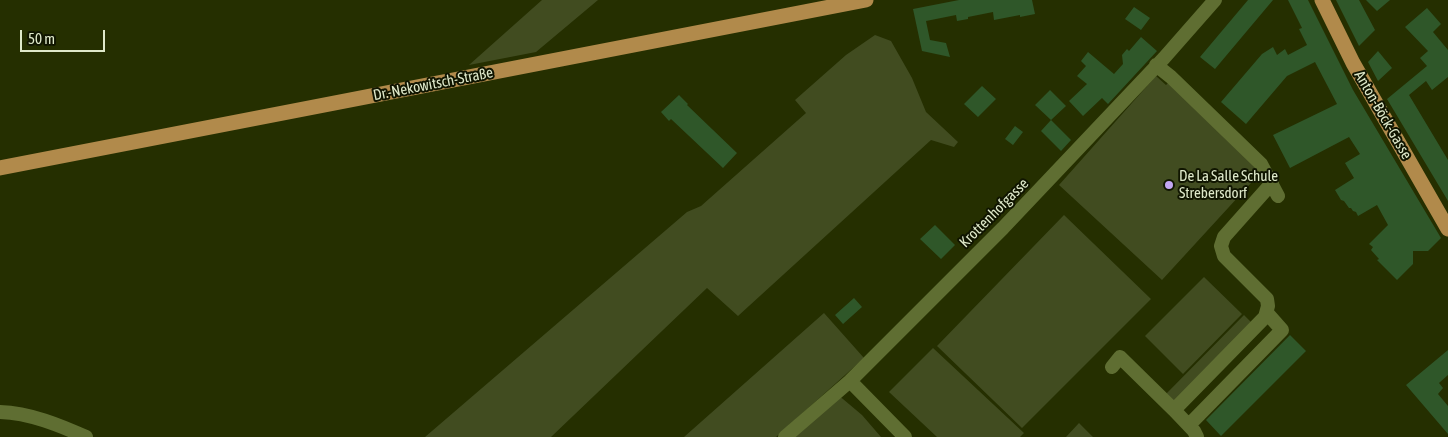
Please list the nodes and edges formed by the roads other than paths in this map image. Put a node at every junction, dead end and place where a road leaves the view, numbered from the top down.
1 (866, 0) edge
2 (1215, 0) edge
3 (1322, 0) edge
4 (1156, 65) junction
5 (0, 168) edge
6 (1448, 229) edge
7 (1279, 294) dead end
8 (1267, 309) junction
9 (1112, 367) dead end
10 (850, 381) junction
11 (1174, 410) junction
12 (0, 412) edge
13 (1193, 431) edge
14 (86, 437) edge
15 (784, 437) edge
16 (905, 437) edge

1 - 5 main road, Dr.-Nekowitsch-Straße
2 - 4 street, Krottenhofgasse
3 - 6 main road, Anton-Böck-Gasse
4 - 8 street
4 - 10 street, Krottenhofgasse
7 - 8 street
8 - 11 street
8 - 13 street
9 - 11 street
10 - 15 street, Krottenhofgasse
10 - 16 street
11 - 13 street
12 - 14 street

